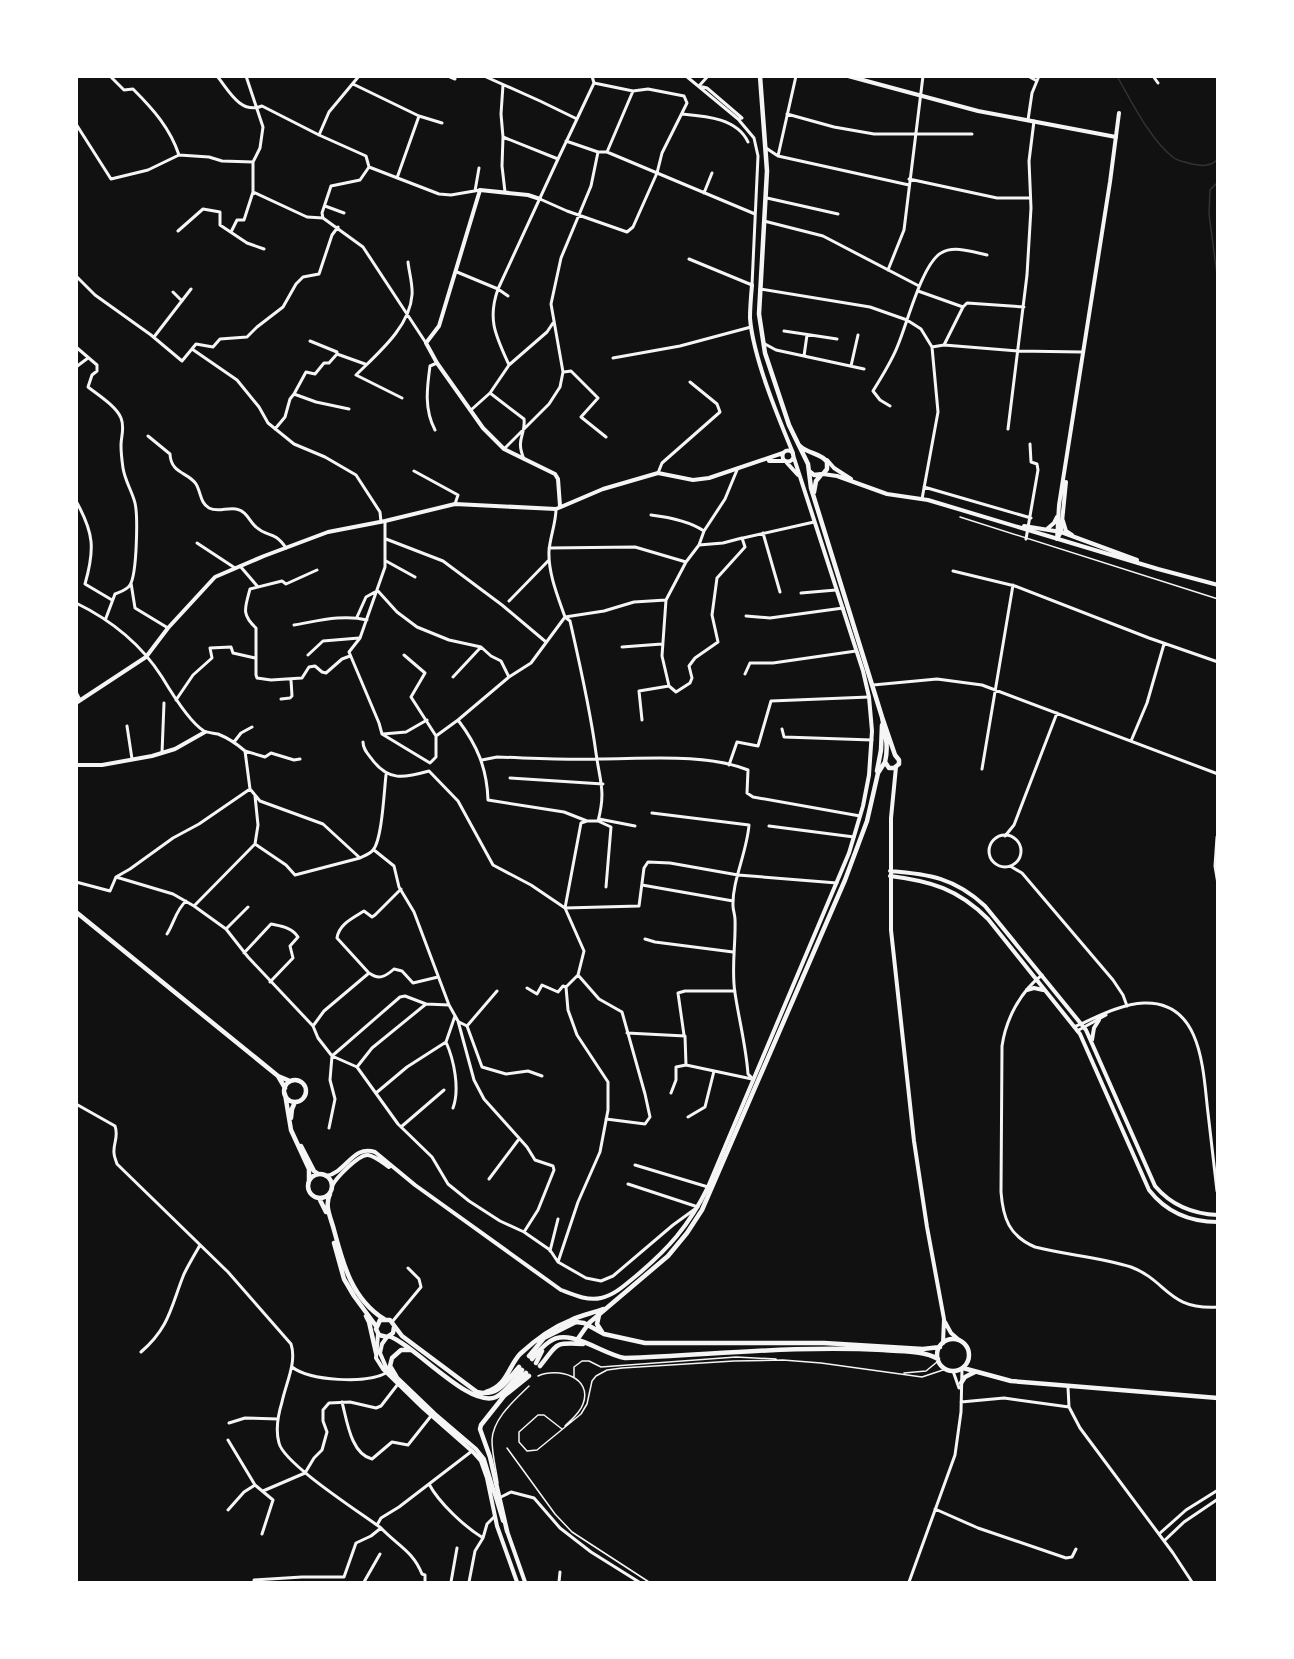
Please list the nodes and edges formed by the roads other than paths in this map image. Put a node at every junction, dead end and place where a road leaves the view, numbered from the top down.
1 (110, 76) edge
2 (217, 76) edge
3 (246, 76) edge
4 (359, 76) edge
5 (448, 76) edge
6 (484, 76) edge
7 (592, 76) edge
8 (686, 76) edge
9 (708, 76) edge
10 (760, 76) edge
11 (796, 76) edge
12 (848, 76) edge
13 (923, 76) edge
14 (1028, 76) edge
15 (1039, 76) edge
16 (1153, 76) edge
17 (455, 78) dead end
18 (1037, 81) junction
19 (594, 83) junction
20 (1158, 83) dead end
21 (353, 84) junction
22 (503, 85) junction
23 (699, 86) junction
24 (633, 91) junction
25 (921, 97) junction
26 (256, 108) junction
27 (1119, 113) dead end
28 (682, 114) junction
29 (787, 114) junction
30 (419, 116) junction
31 (577, 119) junction
32 (1028, 120) junction
33 (1034, 121) junction
34 (442, 123) dead end
35 (76, 124) edge
36 (972, 134) dead end
37 (319, 135) junction
38 (915, 135) junction
39 (503, 137) junction
40 (1116, 137) junction
41 (566, 141) junction
42 (748, 142) dead end
43 (766, 148) junction
44 (598, 152) junction
45 (607, 152) junction
46 (179, 155) junction
47 (778, 156) junction
48 (558, 159) junction
49 (254, 162) junction
50 (369, 167) junction
51 (478, 168) dead end
52 (657, 173) junction
53 (712, 173) dead end
54 (397, 178) junction
55 (909, 179) junction
56 (909, 185) junction
57 (477, 191) junction
58 (253, 192) junction
59 (505, 193) junction
60 (704, 193) junction
61 (766, 198) junction
62 (1030, 198) junction
63 (540, 199) junction
64 (325, 206) junction
65 (344, 213) dead end
66 (755, 214) junction
67 (838, 214) dead end
68 (578, 215) junction
69 (323, 218) junction
70 (764, 221) junction
71 (338, 227) junction
72 (178, 231) dead end
73 (231, 232) junction
74 (264, 249) dead end
75 (987, 255) dead end
76 (689, 259) dead end
77 (408, 262) dead end
78 (888, 270) junction
79 (457, 272) junction
80 (76, 276) edge
81 (752, 285) junction
82 (920, 286) junction
83 (498, 288) junction
84 (191, 289) dead end
85 (760, 289) junction
86 (918, 291) junction
87 (173, 292) dead end
88 (508, 296) dead end
89 (182, 301) junction
90 (963, 307) junction
91 (1024, 307) junction
92 (409, 314) junction
93 (907, 320) junction
94 (553, 323) junction
95 (751, 327) junction
96 (784, 331) dead end
97 (807, 335) junction
98 (858, 335) dead end
99 (154, 337) junction
100 (837, 339) dead end
101 (310, 341) dead end
102 (762, 342) junction
103 (426, 343) junction
104 (944, 345) junction
105 (76, 347) edge
106 (932, 347) junction
107 (192, 349) junction
108 (1018, 351) junction
109 (1082, 352) junction
110 (337, 354) junction
111 (804, 356) junction
112 (88, 358) junction
113 (613, 358) dead end
114 (437, 363) junction
115 (366, 365) junction
116 (509, 365) junction
117 (851, 366) junction
118 (76, 367) edge
119 (864, 369) dead end
120 (563, 372) junction
121 (690, 382) dead end
122 (490, 393) junction
123 (294, 394) junction
124 (402, 398) dead end
125 (890, 406) dead end
126 (349, 409) dead end
127 (471, 410) junction
128 (275, 429) junction
129 (1008, 429) dead end
130 (435, 430) dead end
131 (523, 431) junction
132 (784, 432) junction
133 (148, 436) dead end
134 (606, 437) dead end
135 (794, 439) junction
136 (1030, 444) dead end
137 (504, 449) junction
138 (784, 453) junction
139 (793, 454) junction
140 (817, 456) junction
141 (826, 459) junction
142 (524, 460) junction
143 (786, 461) junction
144 (757, 463) junction
145 (808, 464) junction
146 (1067, 467) junction
147 (738, 470) junction
148 (414, 471) dead end
149 (809, 471) junction
150 (658, 473) junction
151 (822, 475) junction
152 (801, 481) junction
153 (862, 486) junction
154 (924, 487) junction
155 (814, 495) junction
156 (922, 499) junction
157 (76, 501) edge
158 (455, 504) junction
159 (558, 507) junction
160 (651, 515) dead end
161 (1058, 516) junction
162 (960, 517) dead end
163 (1031, 518) junction
164 (1063, 519) junction
165 (383, 522) junction
166 (814, 522) junction
167 (1028, 528) junction
168 (1046, 530) junction
169 (704, 531) junction
170 (1058, 532) junction
171 (763, 533) junction
172 (1075, 537) junction
173 (742, 538) junction
174 (386, 539) junction
175 (1026, 539) junction
176 (1057, 539) junction
177 (197, 543) dead end
178 (699, 545) junction
179 (285, 548) junction
180 (549, 548) junction
181 (549, 560) junction
182 (386, 561) junction
183 (686, 562) junction
184 (238, 567) junction
185 (1158, 569) junction
186 (317, 570) dead end
187 (953, 570) dead end
188 (415, 577) dead end
189 (131, 584) junction
190 (1013, 585) junction
191 (1218, 585) edge
192 (258, 587) junction
193 (836, 590) junction
194 (377, 591) junction
195 (780, 592) dead end
196 (801, 593) dead end
197 (1218, 599) edge
198 (112, 600) junction
199 (666, 600) junction
200 (509, 601) dead end
201 (76, 603) edge
202 (843, 608) junction
203 (746, 616) dead end
204 (565, 617) junction
205 (106, 618) junction
206 (357, 618) junction
207 (367, 620) junction
208 (294, 625) dead end
209 (168, 628) junction
210 (360, 638) junction
211 (546, 642) junction
212 (1165, 643) junction
213 (662, 644) junction
214 (481, 647) junction
215 (622, 647) dead end
216 (856, 651) junction
217 (308, 655) dead end
218 (404, 655) dead end
219 (350, 656) junction
220 (146, 657) junction
221 (255, 658) junction
222 (1218, 662) edge
223 (745, 674) dead end
224 (453, 676) dead end
225 (509, 677) junction
226 (291, 680) junction
227 (873, 685) junction
228 (669, 686) junction
229 (995, 689) junction
230 (76, 692) edge
231 (869, 697) junction
232 (281, 699) dead end
233 (176, 700) junction
234 (78, 701) edge
235 (164, 703) dead end
236 (1057, 713) junction
237 (882, 717) junction
238 (426, 720) junction
239 (458, 720) junction
240 (642, 720) dead end
241 (127, 726) dead end
242 (252, 727) dead end
243 (782, 729) dead end
244 (205, 732) junction
245 (382, 734) junction
246 (436, 736) junction
247 (872, 740) junction
248 (1131, 741) junction
249 (234, 742) junction
250 (363, 742) dead end
251 (245, 751) junction
252 (162, 753) junction
253 (895, 755) junction
254 (888, 756) junction
255 (132, 759) junction
256 (300, 759) dead end
257 (597, 759) junction
258 (482, 760) junction
259 (430, 763) junction
260 (76, 765) edge
261 (729, 765) junction
262 (890, 766) junction
263 (982, 769) dead end
264 (429, 771) junction
265 (1218, 774) edge
266 (386, 775) junction
267 (510, 778) dead end
268 (876, 782) junction
269 (603, 784) junction
270 (250, 789) junction
271 (255, 795) junction
272 (652, 813) dead end
273 (860, 816) junction
274 (588, 820) junction
275 (599, 820) junction
276 (1014, 825) junction
277 (635, 826) dead end
278 (769, 826) dead end
279 (1005, 836) junction
280 (855, 837) junction
281 (1216, 837) edge
282 (1015, 839) junction
283 (255, 844) junction
284 (374, 850) junction
285 (360, 858) junction
286 (1018, 860) junction
287 (1010, 866) junction
288 (890, 873) junction
289 (1023, 873) junction
290 (738, 875) junction
291 (116, 877) junction
292 (76, 882) edge
293 (837, 883) junction
294 (1218, 884) edge
295 (642, 885) junction
296 (606, 887) dead end
297 (401, 889) junction
298 (186, 901) junction
299 (733, 902) junction
300 (194, 906) junction
301 (248, 907) dead end
302 (565, 908) junction
303 (76, 912) edge
304 (226, 929) junction
305 (167, 934) dead end
306 (645, 939) dead end
307 (733, 952) junction
308 (244, 953) junction
309 (369, 973) junction
310 (578, 975) junction
311 (1042, 975) junction
312 (438, 977) junction
313 (1035, 980) junction
314 (270, 981) junction
315 (566, 987) junction
316 (528, 988) dead end
317 (1027, 990) junction
318 (497, 991) dead end
319 (735, 991) junction
320 (1044, 991) junction
321 (426, 1004) junction
322 (449, 1005) junction
323 (1127, 1006) junction
324 (1110, 1013) junction
325 (455, 1016) junction
326 (1099, 1020) junction
327 (458, 1021) junction
328 (313, 1026) junction
329 (467, 1026) junction
330 (1083, 1026) junction
331 (1076, 1029) junction
332 (627, 1033) junction
333 (684, 1036) junction
334 (1092, 1040) junction
335 (446, 1042) junction
336 (332, 1056) junction
337 (686, 1065) junction
338 (357, 1067) junction
339 (714, 1071) junction
340 (278, 1076) junction
341 (542, 1076) dead end
342 (753, 1079) junction
343 (290, 1081) junction
344 (285, 1088) junction
345 (444, 1090) dead end
346 (376, 1093) junction
347 (671, 1093) dead end
348 (285, 1094) junction
349 (295, 1102) junction
350 (76, 1104) edge
351 (453, 1108) dead end
352 (688, 1117) dead end
353 (606, 1119) junction
354 (401, 1127) junction
355 (329, 1128) dead end
356 (519, 1139) junction
357 (353, 1160) junction
358 (635, 1165) dead end
359 (318, 1174) junction
360 (326, 1176) junction
361 (489, 1179) dead end
362 (309, 1181) junction
363 (628, 1184) dead end
364 (332, 1186) junction
365 (708, 1187) junction
366 (1217, 1191) edge
367 (330, 1194) junction
368 (319, 1198) junction
369 (698, 1207) junction
370 (1218, 1215) edge
371 (558, 1219) dead end
372 (1218, 1222) edge
373 (524, 1232) junction
374 (200, 1245) junction
375 (550, 1251) junction
376 (558, 1262) junction
377 (408, 1268) dead end
378 (355, 1298) junction
379 (610, 1305) junction
380 (1218, 1306) edge
381 (599, 1314) junction
382 (384, 1319) junction
383 (944, 1319) junction
384 (393, 1324) junction
385 (587, 1325) junction
386 (376, 1326) junction
387 (378, 1333) junction
388 (604, 1334) junction
389 (388, 1337) junction
390 (577, 1340) junction
391 (959, 1340) junction
392 (589, 1344) junction
393 (941, 1345) junction
394 (810, 1346) junction
395 (141, 1352) dead end
396 (415, 1352) junction
397 (376, 1353) junction
398 (783, 1360) junction
399 (938, 1360) junction
400 (969, 1360) junction
401 (534, 1361) junction
402 (292, 1367) junction
403 (962, 1369) junction
404 (946, 1370) junction
405 (953, 1371) junction
406 (524, 1372) junction
407 (981, 1372) junction
408 (386, 1373) junction
409 (897, 1373) junction
410 (396, 1376) junction
411 (538, 1376) dead end
412 (574, 1377) junction
413 (960, 1383) junction
414 (398, 1384) junction
415 (1068, 1385) junction
416 (529, 1386) dead end
417 (477, 1392) junction
418 (961, 1392) junction
419 (1218, 1398) edge
420 (342, 1402) junction
421 (961, 1402) junction
422 (1069, 1407) junction
423 (431, 1416) junction
424 (278, 1419) junction
425 (229, 1423) dead end
426 (562, 1429) junction
427 (228, 1440) dead end
428 (507, 1448) dead end
429 (472, 1450) junction
430 (305, 1473) junction
431 (429, 1484) junction
432 (255, 1485) junction
433 (1218, 1490) edge
434 (263, 1491) junction
435 (500, 1496) junction
436 (1218, 1500) edge
437 (935, 1509) junction
438 (228, 1510) dead end
439 (495, 1516) junction
440 (504, 1524) junction
441 (376, 1525) junction
442 (497, 1526) junction
443 (381, 1528) junction
444 (507, 1531) junction
445 (262, 1534) dead end
446 (1159, 1534) junction
447 (483, 1538) junction
448 (1164, 1541) junction
449 (456, 1548) dead end
450 (1076, 1549) dead end
451 (380, 1554) dead end
452 (560, 1572) dead end
453 (344, 1577) junction
454 (254, 1582) edge
455 (345, 1582) edge
456 (364, 1582) edge
457 (425, 1582) edge
458 (451, 1582) edge
459 (469, 1582) edge
460 (517, 1582) edge
461 (525, 1582) edge
462 (559, 1582) edge
463 (638, 1582) edge
464 (650, 1582) edge
465 (909, 1582) edge
466 (1192, 1582) edge

1 - 46 street
2 - 26 street
3 - 26 street
4 - 21 street
5 - 17 street
6 - 22 street
7 - 19 street
8 - 23 street
9 - 23 street
10 - 43 highway
11 - 29 street
12 - 25 street
13 - 25 street
14 - 18 street
15 - 18 street
16 - 20 street
18 - 32 street
19 - 24 street
19 - 31 street
21 - 30 street
21 - 37 street
22 - 31 street
22 - 39 street
23 - 66 street
24 - 28 street
24 - 45 street
25 - 32 street
25 - 38 street
26 - 37 street
26 - 49 street
27 - 40 street
28 - 42 street
28 - 52 street
29 - 38 street
29 - 47 street
30 - 34 street
30 - 54 street
31 - 41 street
32 - 33 street
33 - 40 street
33 - 62 street
35 - 46 street
36 - 38 street
37 - 50 street
38 - 55 street
39 - 48 street
39 - 59 street
40 - 109 street
41 - 44 street
41 - 48 street
43 - 47 street
43 - 61 highway
44 - 45 street
44 - 68 street
45 - 52 street
46 - 49 street
47 - 56 street
48 - 63 street
49 - 58 street
50 - 54 street
50 - 64 street
51 - 57 street
52 - 60 street
52 - 68 street
53 - 60 street
54 - 57 street
55 - 56 street
55 - 62 street
56 - 78 street
57 - 59 street
57 - 79 street
58 - 69 street
58 - 73 street
59 - 63 street
60 - 66 street
61 - 67 street
61 - 70 highway
62 - 91 street
63 - 68 street
63 - 83 street
64 - 65 street
64 - 69 street
66 - 81 street
68 - 94 street
69 - 71 street
70 - 78 street
70 - 85 highway
71 - 92 street
71 - 107 street
72 - 73 street
73 - 74 street
75 - 82 street
76 - 81 street
77 - 92 street
78 - 82 street
79 - 83 street
79 - 103 street
80 - 99 street
81 - 95 street
82 - 86 street
83 - 88 street
83 - 116 street
84 - 89 street
85 - 93 street
85 - 102 highway
86 - 90 street
86 - 93 street
87 - 89 street
89 - 99 street
90 - 91 street
90 - 104 street
91 - 108 street
92 - 103 street
92 - 115 street
93 - 106 street
93 - 125 street
94 - 116 street
94 - 120 street
95 - 113 street
95 - 132 street
96 - 97 street
97 - 100 street
97 - 111 street
98 - 117 street
99 - 107 street
101 - 110 street
102 - 111 street
102 - 135 highway
103 - 114 street
104 - 106 street
104 - 108 street
105 - 112 street
106 - 154 street
107 - 128 street
108 - 109 street
108 - 129 street
109 - 146 street
110 - 115 street
110 - 123 street
111 - 117 street
112 - 118 street
112 - 189 street
114 - 127 street
114 - 130 street
115 - 124 street
116 - 122 street
117 - 119 street
120 - 131 street
120 - 134 street
121 - 150 street
122 - 127 street
122 - 131 street
123 - 126 street
123 - 128 street
127 - 137 street
128 - 165 street
131 - 137 street
131 - 142 street
132 - 138 street
132 - 139 street
133 - 179 street
135 - 140 highway
135 - 145 highway
136 - 163 street
137 - 142 street
138 - 139 street
138 - 143 street
138 - 144 street
139 - 143 street
139 - 152 street
140 - 141 highway
140 - 145 highway
141 - 151 highway
141 - 153 street
142 - 159 street
143 - 144 street
143 - 152 street
144 - 147 street
145 - 149 highway
146 - 161 street
146 - 164 street
147 - 150 street
147 - 169 street
148 - 158 street
149 - 151 highway
149 - 155 highway
150 - 159 street
151 - 153 street
151 - 155 highway
152 - 166 street
153 - 156 street
154 - 156 street
154 - 163 street
155 - 227 highway
156 - 167 street
157 - 198 street
158 - 159 street
158 - 165 street
159 - 180 street
160 - 169 street
161 - 168 street
161 - 170 street
162 - 175 lane
163 - 167 street
164 - 170 street
164 - 172 street
165 - 174 street
165 - 179 street
166 - 171 street
166 - 193 street
167 - 168 street
167 - 175 street
167 - 176 street
168 - 170 street
169 - 178 street
170 - 172 street
170 - 176 street
171 - 173 street
171 - 195 street
172 - 185 street
173 - 178 street
173 - 228 street
174 - 182 street
174 - 211 street
175 - 197 lane
176 - 185 street
177 - 184 street
178 - 183 street
179 - 184 street
180 - 181 street
180 - 183 street
181 - 200 street
181 - 204 street
182 - 188 street
182 - 194 street
183 - 199 street
184 - 192 street
184 - 209 street
185 - 191 street
186 - 192 street
187 - 190 street
189 - 198 street
189 - 209 street
190 - 212 street
190 - 229 street
192 - 221 street
193 - 196 street
193 - 202 street
194 - 206 street
194 - 207 street
194 - 214 street
198 - 205 street
199 - 204 street
199 - 213 street
201 - 205 street
202 - 203 street
202 - 216 street
204 - 211 street
204 - 257 street
205 - 220 street
206 - 207 street
206 - 208 street
207 - 210 street
209 - 220 street
210 - 217 street
210 - 219 street
211 - 225 street
212 - 222 street
212 - 248 street
213 - 215 street
213 - 228 street
214 - 224 street
214 - 225 street
216 - 223 street
216 - 231 street
218 - 238 street
219 - 226 street
219 - 245 street
220 - 233 street
220 - 234 street
221 - 226 street
221 - 233 street
225 - 239 street
226 - 232 street
227 - 229 street
227 - 237 highway
228 - 240 street
229 - 236 street
229 - 263 street
230 - 234 street
231 - 247 street
231 - 261 street
233 - 244 street
235 - 252 street
236 - 248 street
236 - 276 street
237 - 253 highway
237 - 254 highway
237 - 268 highway
238 - 245 street
238 - 246 street
239 - 246 street
239 - 258 street
241 - 255 street
242 - 249 street
243 - 247 street
244 - 249 street
244 - 252 street
245 - 259 street
246 - 259 street
247 - 273 street
248 - 265 street
249 - 251 street
250 - 266 street
251 - 256 street
251 - 270 street
252 - 255 street
253 - 254 highway
253 - 262 highway
254 - 262 highway
255 - 260 street
257 - 258 street
257 - 261 street
257 - 269 street
258 - 274 street
259 - 264 street
261 - 273 street
262 - 268 highway
262 - 288 street
264 - 266 street
264 - 302 street
266 - 284 street
267 - 269 street
268 - 379 highway
269 - 275 street
270 - 271 street
270 - 291 street
271 - 283 street
271 - 285 street
272 - 290 street
273 - 280 street
274 - 275 street
274 - 302 street
275 - 277 street
275 - 296 street
276 - 279 street
276 - 282 street
278 - 280 street
279 - 282 street
279 - 287 street
280 - 293 street
281 - 294 street
282 - 286 street
283 - 285 street
283 - 300 street
284 - 285 street
284 - 297 street
286 - 287 street
286 - 289 street
287 - 289 street
288 - 311 street
288 - 313 street
288 - 383 street
289 - 323 street
290 - 293 street
290 - 295 street
290 - 299 street
291 - 292 street
291 - 298 street
293 - 342 street
295 - 299 street
295 - 302 street
297 - 309 street
297 - 312 street
298 - 300 street
298 - 305 street
299 - 307 street
300 - 304 street
301 - 304 street
302 - 310 street
303 - 340 highway
304 - 308 street
306 - 307 street
307 - 319 street
308 - 314 street
308 - 314 street
309 - 312 street
309 - 328 street
310 - 315 street
310 - 332 street
311 - 313 street
311 - 330 street
312 - 322 street
313 - 317 street
313 - 320 street
314 - 328 street
315 - 316 street
315 - 353 street
317 - 320 street
317 - 380 street
318 - 329 street
319 - 333 street
319 - 342 street
320 - 331 street
321 - 322 street
321 - 336 street
321 - 338 street
322 - 325 street
323 - 324 street
323 - 366 street
324 - 326 street
324 - 330 street
325 - 327 street
325 - 335 street
326 - 330 street
326 - 334 street
327 - 329 street
327 - 356 street
328 - 336 street
329 - 341 street
330 - 331 street
330 - 334 street
331 - 372 street
332 - 333 street
332 - 353 street
333 - 337 street
334 - 370 street
335 - 346 street
335 - 351 street
336 - 338 street
336 - 355 street
337 - 339 street
337 - 347 street
338 - 346 street
339 - 342 street
339 - 352 street
340 - 343 highway
340 - 344 highway
342 - 365 street
343 - 344 highway
343 - 349 highway
344 - 348 highway
345 - 354 street
346 - 354 street
348 - 349 highway
348 - 362 highway
349 - 359 highway
350 - 374 street
353 - 376 street
354 - 373 street
356 - 361 street
356 - 373 street
357 - 360 street
357 - 364 street
357 - 369 street
358 - 365 street
359 - 360 highway
359 - 362 highway
360 - 364 highway
362 - 368 highway
363 - 369 street
364 - 367 highway
365 - 369 street
367 - 368 highway
367 - 382 highway
368 - 378 highway
369 - 376 street
371 - 375 street
373 - 375 street
374 - 395 street
374 - 402 street
375 - 376 street
377 - 384 street
378 - 386 highway
378 - 397 highway
379 - 381 highway
379 - 417 highway
381 - 385 highway
381 - 388 highway
382 - 384 highway
382 - 386 highway
383 - 391 street
383 - 393 street
384 - 389 highway
384 - 417 highway
385 - 388 highway
385 - 390 highway
385 - 401 highway
386 - 387 highway
387 - 389 highway
387 - 397 street
388 - 394 highway
389 - 396 highway
389 - 410 street
390 - 392 highway
390 - 401 highway
391 - 393 highway
391 - 400 highway
392 - 394 highway
392 - 401 highway
393 - 394 highway
393 - 399 highway
394 - 399 highway
396 - 406 highway
396 - 410 highway
397 - 408 street
398 - 409 lane
398 - 412 lane
398 - 426 lane
399 - 404 highway
399 - 409 lane
400 - 403 highway
400 - 407 highway
402 - 408 street
402 - 424 street
403 - 405 highway
403 - 407 highway
403 - 413 street
404 - 405 highway
404 - 409 lane
405 - 418 street
406 - 417 highway
406 - 435 highway
407 - 413 highway
407 - 415 highway
408 - 414 street
410 - 440 street
411 - 412 lane
412 - 426 lane
413 - 418 street
414 - 420 street
414 - 423 street
415 - 419 highway
415 - 422 street
416 - 435 lane
418 - 421 street
420 - 423 street
420 - 430 street
421 - 422 street
421 - 437 street
422 - 446 street
423 - 429 street
424 - 425 street
424 - 430 street
426 - 426 lane
427 - 432 street
428 - 464 lane
429 - 431 street
429 - 439 street
430 - 434 street
430 - 441 street
431 - 441 street
431 - 447 street
432 - 434 street
432 - 438 street
433 - 446 street
434 - 445 street
435 - 444 highway
435 - 463 street
436 - 448 street
437 - 450 street
437 - 465 street
439 - 442 street
439 - 447 street
440 - 442 street
440 - 444 street
441 - 443 street
442 - 460 street
443 - 453 street
443 - 457 street
444 - 461 street
446 - 448 street
447 - 459 street
448 - 466 street
449 - 458 street
451 - 456 street
452 - 462 street
453 - 454 street
453 - 455 street

